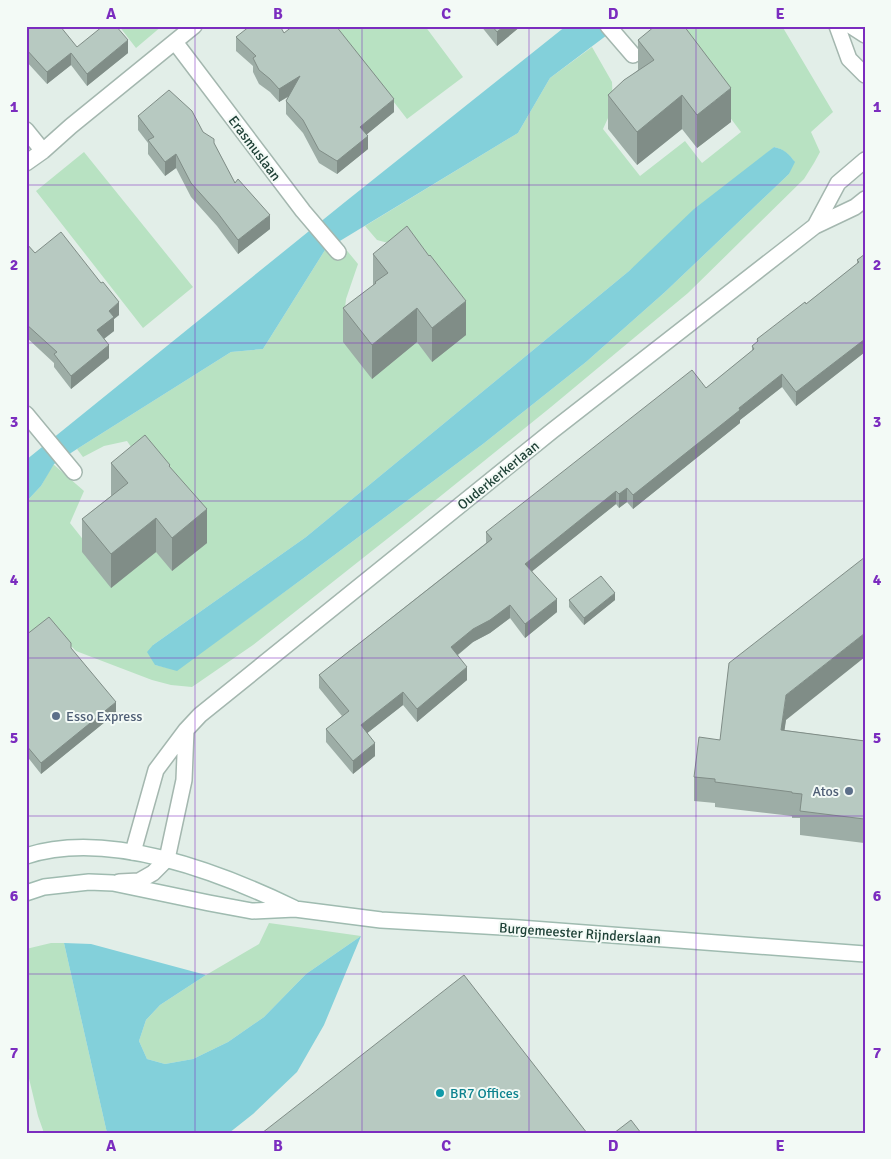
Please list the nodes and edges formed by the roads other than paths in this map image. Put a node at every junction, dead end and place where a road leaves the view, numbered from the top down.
1 (194, 26) edge
2 (837, 26) edge
3 (851, 26) edge
4 (613, 32) edge
5 (865, 35) edge
6 (175, 42) junction
7 (633, 55) dead end
8 (865, 76) edge
9 (26, 130) edge
10 (43, 151) junction
11 (865, 160) edge
12 (26, 163) edge
13 (865, 199) edge
14 (815, 226) junction
15 (338, 252) dead end
16 (26, 414) edge
17 (74, 472) dead end
18 (186, 730) junction
19 (133, 852) junction
20 (26, 856) edge
21 (166, 859) junction
22 (113, 883) junction
23 (26, 894) edge
24 (295, 909) junction
25 (865, 954) edge

1 - 6 street
2 - 8 street
3 - 5 street
4 - 7 street
6 - 10 street
6 - 15 street, Erasmuslaan
9 - 10 street
10 - 12 street
11 - 14 street, Ouderkerkerlaan
13 - 14 street, Ouderkerkerlaan
14 - 18 street, Ouderkerkerlaan
16 - 17 street
18 - 19 street, Ouderkerkerlaan
18 - 21 street
19 - 20 street, Burgemeester Rijnderslaan
19 - 21 street, Burgemeester Rijnderslaan
21 - 22 street
21 - 24 street, Burgemeester Rijnderslaan
22 - 23 street, Burgemeester Rijnderslaan
22 - 24 street, Burgemeester Rijnderslaan
24 - 25 street, Burgemeester Rijnderslaan

